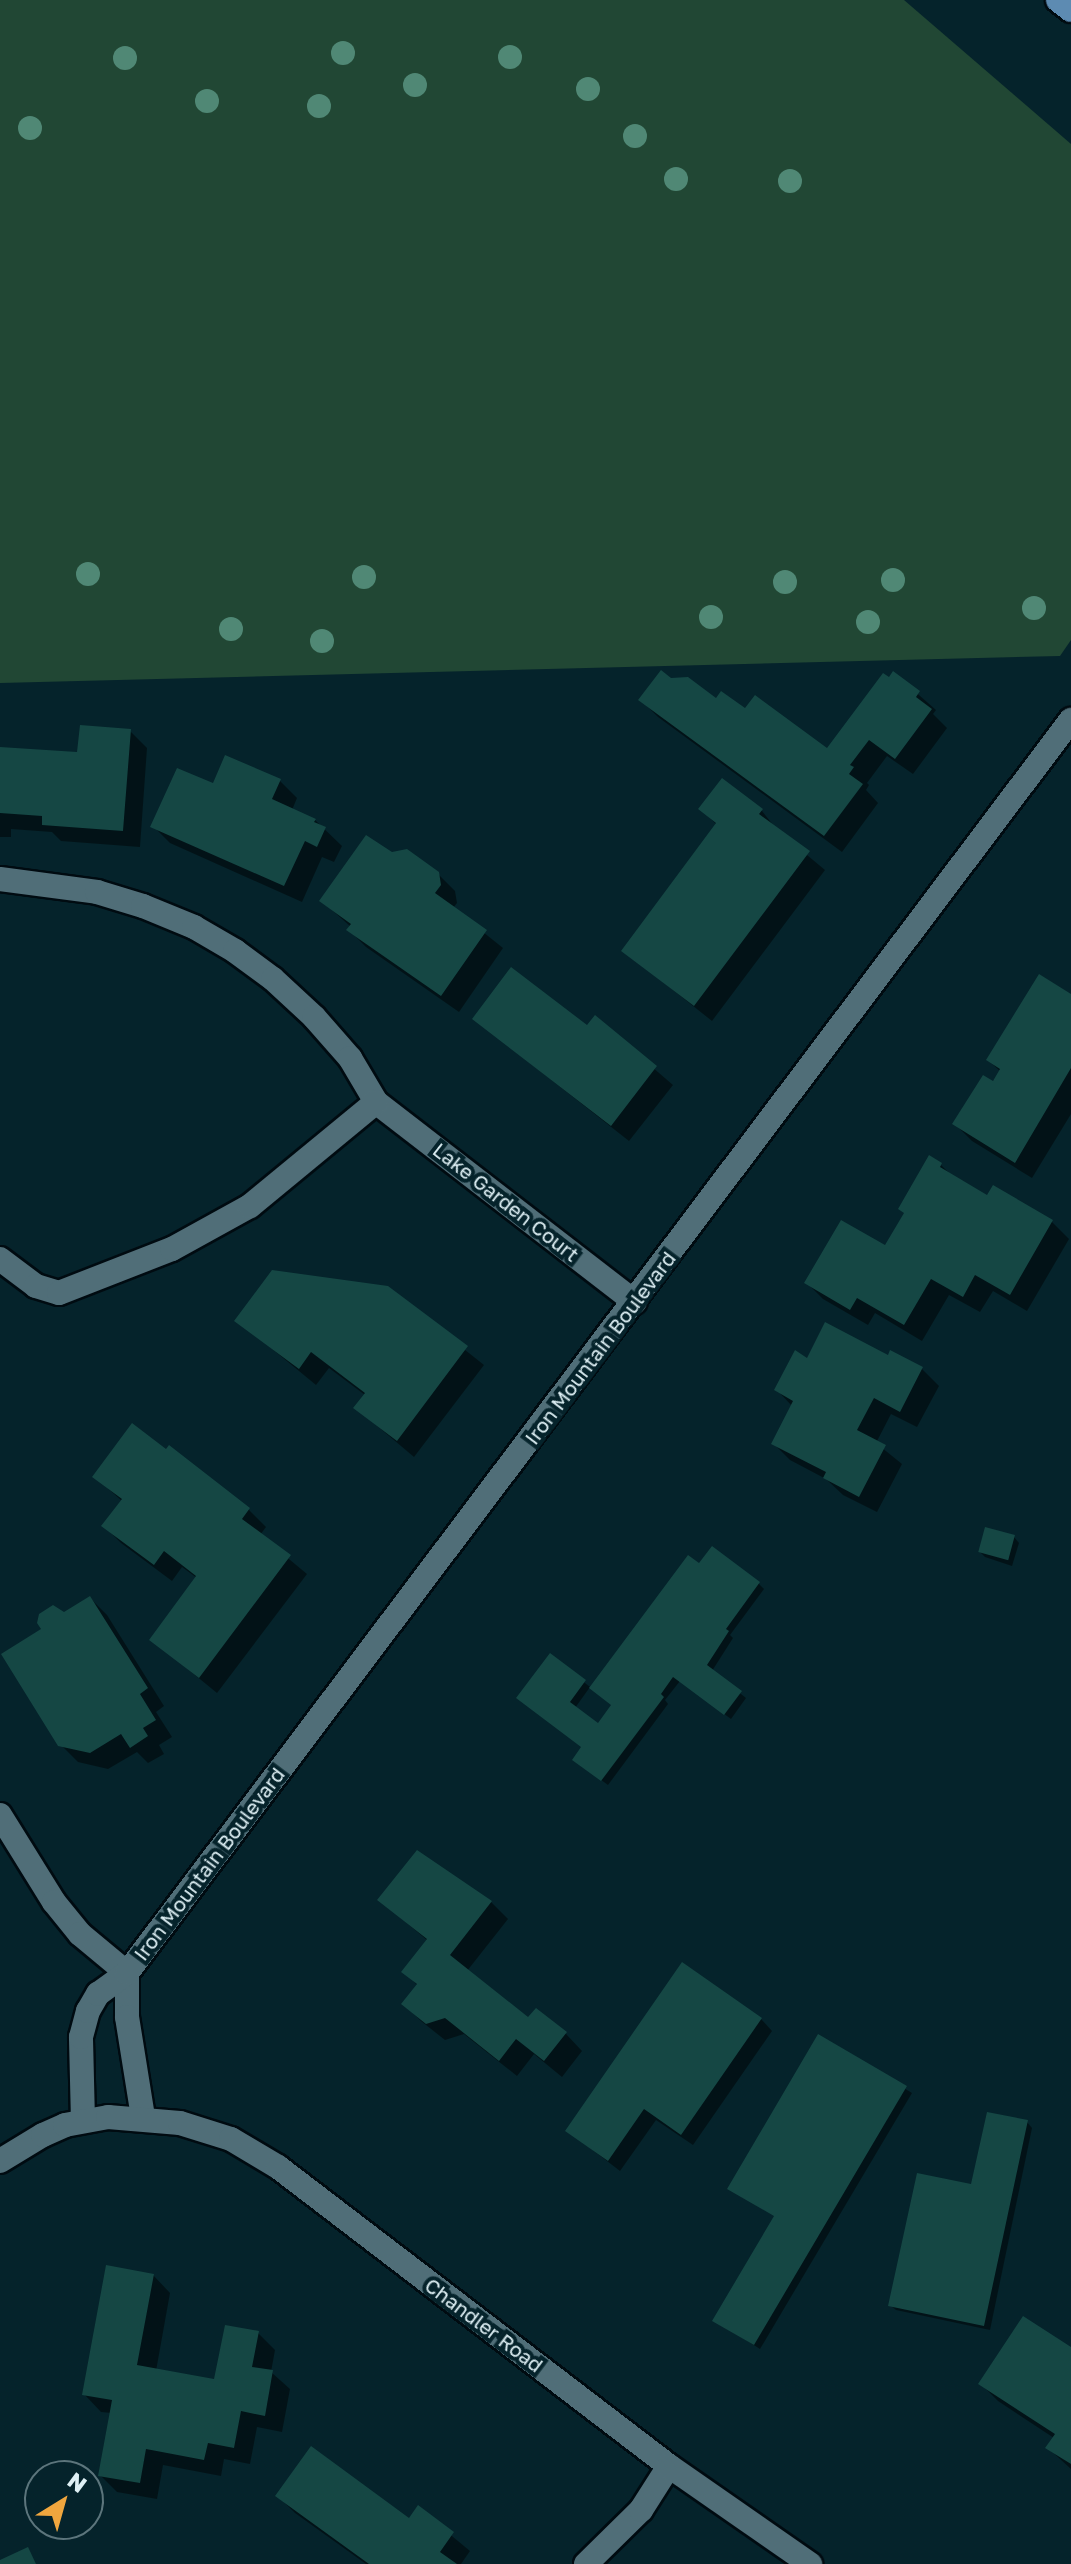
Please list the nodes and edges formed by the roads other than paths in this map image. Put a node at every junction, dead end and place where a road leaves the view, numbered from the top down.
1 (1058, 0) edge
2 (1071, 10) edge
3 (1071, 720) edge
4 (0, 879) edge
5 (376, 1102) junction
6 (0, 1259) edge
7 (635, 1302) junction
8 (0, 1815) edge
9 (127, 1973) junction
10 (143, 2117) junction
11 (83, 2121) junction
12 (0, 2161) edge
13 (669, 2466) junction
14 (795, 2560) edge
15 (586, 2564) edge

1 - 2 main road
3 - 7 street, Iron Mountain Boulevard
4 - 5 street, Lake Garden Court
5 - 6 street
5 - 7 street, Lake Garden Court
7 - 9 street, Iron Mountain Boulevard
8 - 9 street
9 - 10 street, Iron Mountain Boulevard
9 - 11 street, Iron Mountain Boulevard
10 - 11 street
10 - 13 street, Chandler Road
11 - 12 street
13 - 14 street, Chandler Road
13 - 15 street

